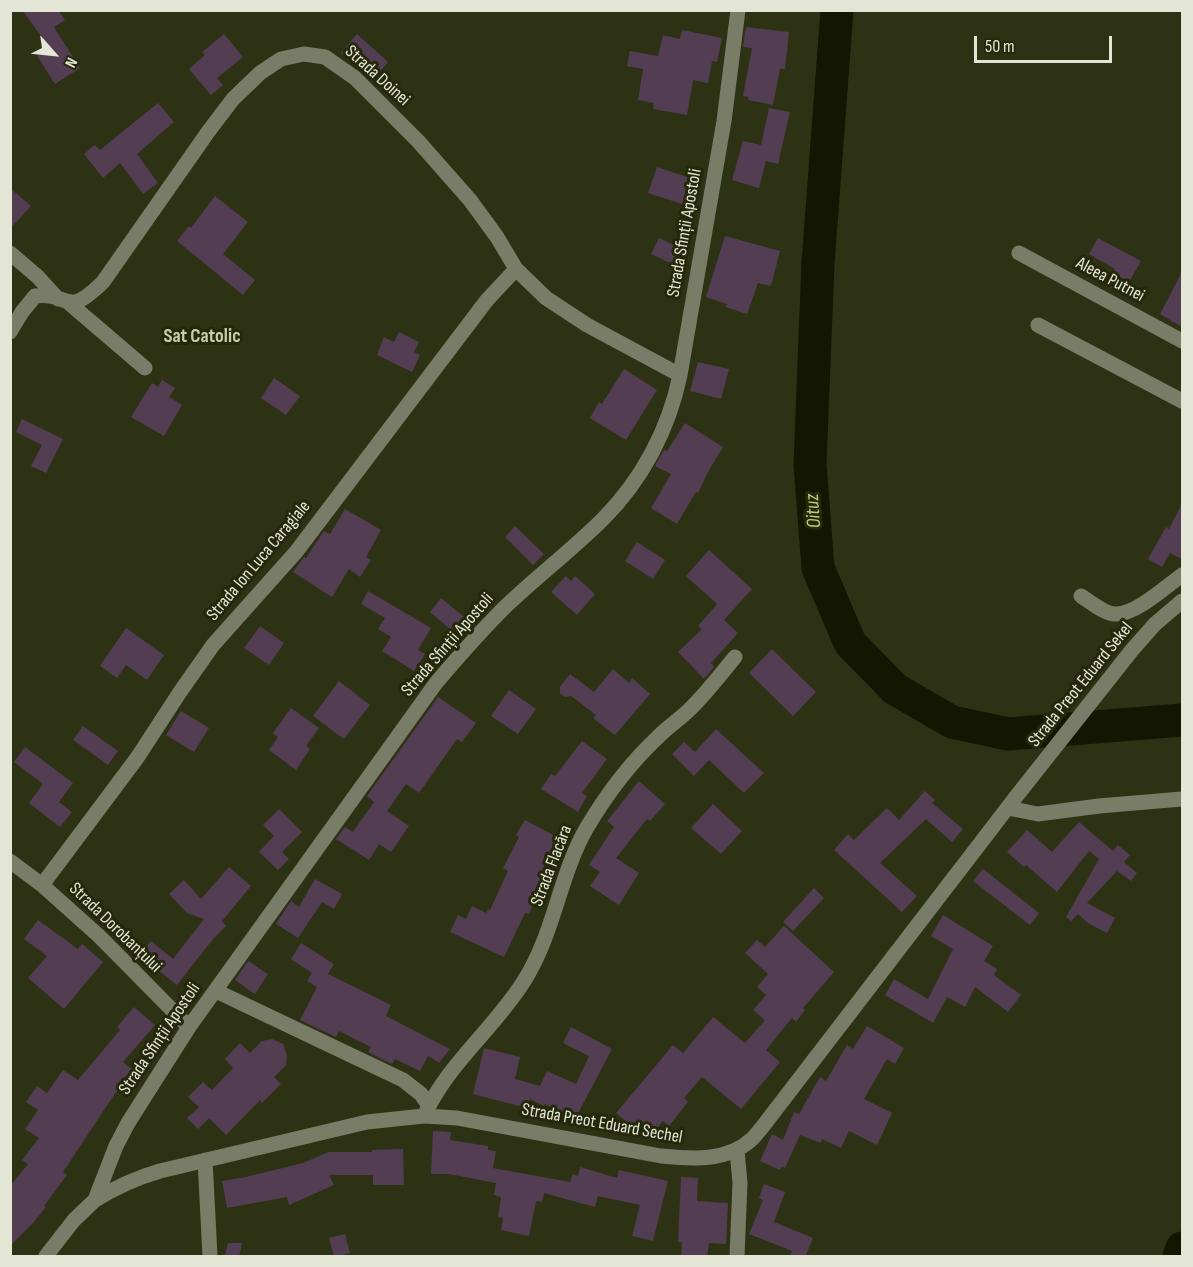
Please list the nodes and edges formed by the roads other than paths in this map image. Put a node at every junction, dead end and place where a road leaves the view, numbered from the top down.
1 (738, 10) edge
2 (1019, 253) dead end
3 (10, 254) edge
4 (516, 269) junction
5 (64, 302) junction
6 (1038, 325) dead end
7 (10, 332) edge
8 (1182, 341) edge
9 (145, 368) dead end
10 (680, 375) junction
11 (1182, 402) edge
12 (1182, 574) edge
13 (1081, 596) dead end
14 (1182, 601) edge
15 (735, 657) dead end
16 (1182, 800) edge
17 (1012, 803) junction
18 (10, 861) edge
19 (42, 885) junction
20 (216, 991) junction
21 (189, 1027) junction
22 (427, 1111) junction
23 (737, 1150) junction
24 (205, 1160) junction
25 (95, 1200) junction
26 (46, 1257) edge
27 (210, 1257) edge
28 (737, 1257) edge

1 - 10 street, Strada Sfinții Apostoli
2 - 8 street, Aleea Putnei
3 - 5 street
4 - 5 street, Strada Doinei
4 - 10 street, Strada Doinei
4 - 19 street, Strada Ion Luca Caragiale
5 - 7 street, Strada Doinei
5 - 9 street
6 - 11 street
10 - 20 street, Strada Sfinții Apostoli
12 - 13 street
14 - 17 street, Strada Preot Eduard Sekel
15 - 22 street, Strada Flacăra
16 - 17 street
17 - 23 street, Strada Preot Eduard Sechel
18 - 19 street, Strada Dorobanțului
19 - 21 street, Strada Dorobanțului
20 - 21 street, Strada Sfinții Apostoli
20 - 22 street
21 - 25 street, Strada Sfinții Apostoli
22 - 23 street, Strada Preot Eduard Sechel
22 - 24 street, Strada Preot Eduard Sechel
23 - 28 street
24 - 25 street, Strada Preot Eduard Sechel
24 - 27 street
25 - 26 street, Strada Sfinții Apostoli

